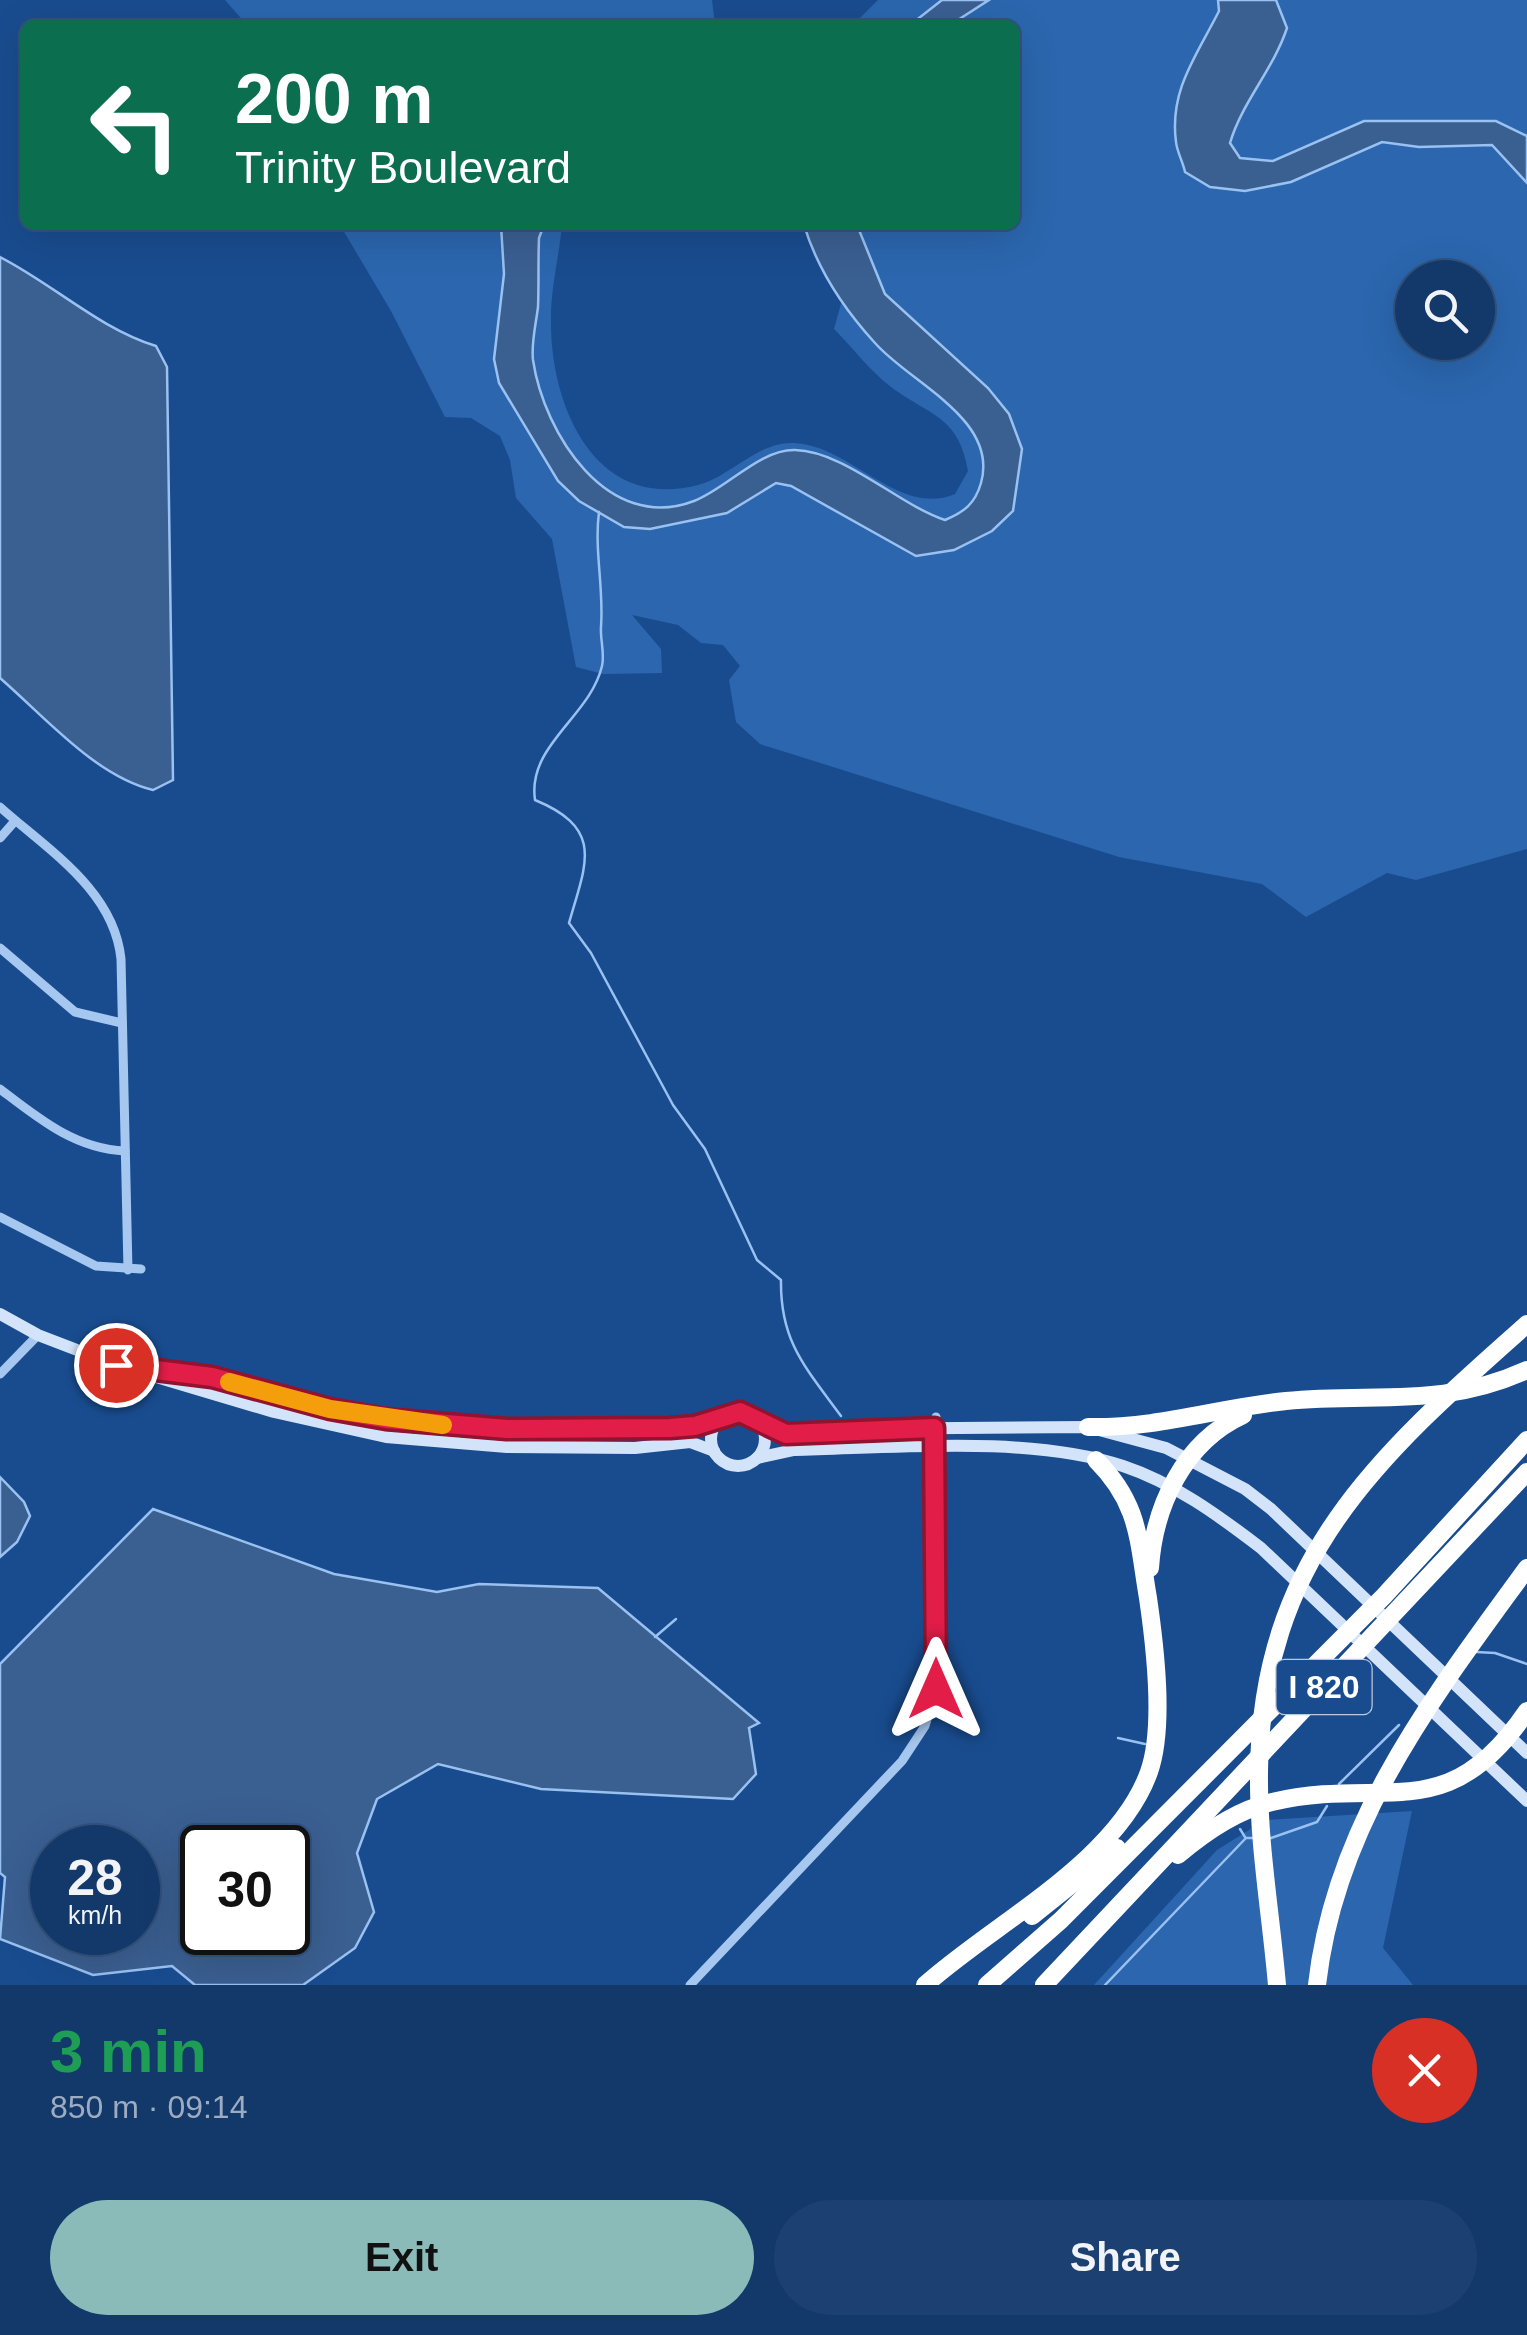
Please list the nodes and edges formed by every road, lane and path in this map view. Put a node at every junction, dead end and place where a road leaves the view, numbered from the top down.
1 (0, 807) edge
2 (16, 821) junction
3 (0, 838) edge
4 (0, 948) edge
5 (122, 1024) junction
6 (0, 1089) edge
7 (125, 1151) junction
8 (0, 1218) edge
9 (128, 1270) junction
10 (142, 1270) dead end
11 (0, 1314) edge
12 (1527, 1324) edge
13 (38, 1335) junction
14 (116, 1365) junction
15 (1527, 1370) edge
16 (0, 1374) edge
17 (1280, 1402) junction
18 (718, 1420) junction
19 (935, 1423) junction
20 (760, 1424) junction
21 (1088, 1428) junction
22 (1527, 1440) edge
23 (935, 1448) junction
24 (714, 1451) junction
25 (758, 1458) junction
26 (1188, 1458) junction
27 (1096, 1460) junction
28 (1527, 1472) edge
29 (1170, 1487) junction
30 (1527, 1568) edge
31 (1148, 1599) junction
32 (1527, 1711) edge
33 (1509, 1736) junction
34 (1527, 1753) edge
35 (1487, 1760) junction
36 (1180, 1798) junction
37 (1527, 1801) edge
38 (1120, 1902) junction
39 (690, 1985) edge
40 (926, 1985) edge
41 (987, 1985) edge
42 (1044, 1985) edge
43 (1277, 1985) edge
44 (1317, 1985) edge

1 - 2 street
2 - 3 street
2 - 5 street
4 - 5 street
5 - 7 street
6 - 7 street
7 - 9 street
8 - 9 street
9 - 10 street
11 - 13 main road
12 - 43 highway
13 - 14 main road
13 - 16 street
14 - 18 main road
14 - 24 main road
15 - 17 highway
17 - 21 highway
17 - 26 highway
18 - 20 main road
18 - 24 main road
19 - 20 main road
19 - 21 main road
19 - 23 street
20 - 25 main road
21 - 26 main road
22 - 36 highway, I 820
23 - 25 main road
23 - 27 main road
23 - 39 street
24 - 25 main road
26 - 29 highway
26 - 33 main road
27 - 29 main road
27 - 31 highway
28 - 38 highway, I 820
29 - 31 highway
29 - 35 main road
30 - 44 highway
31 - 40 highway
32 - 33 highway
33 - 34 main road
33 - 35 highway
35 - 37 main road
35 - 38 highway
36 - 40 highway
36 - 41 highway, I 820
38 - 42 highway, I 820

